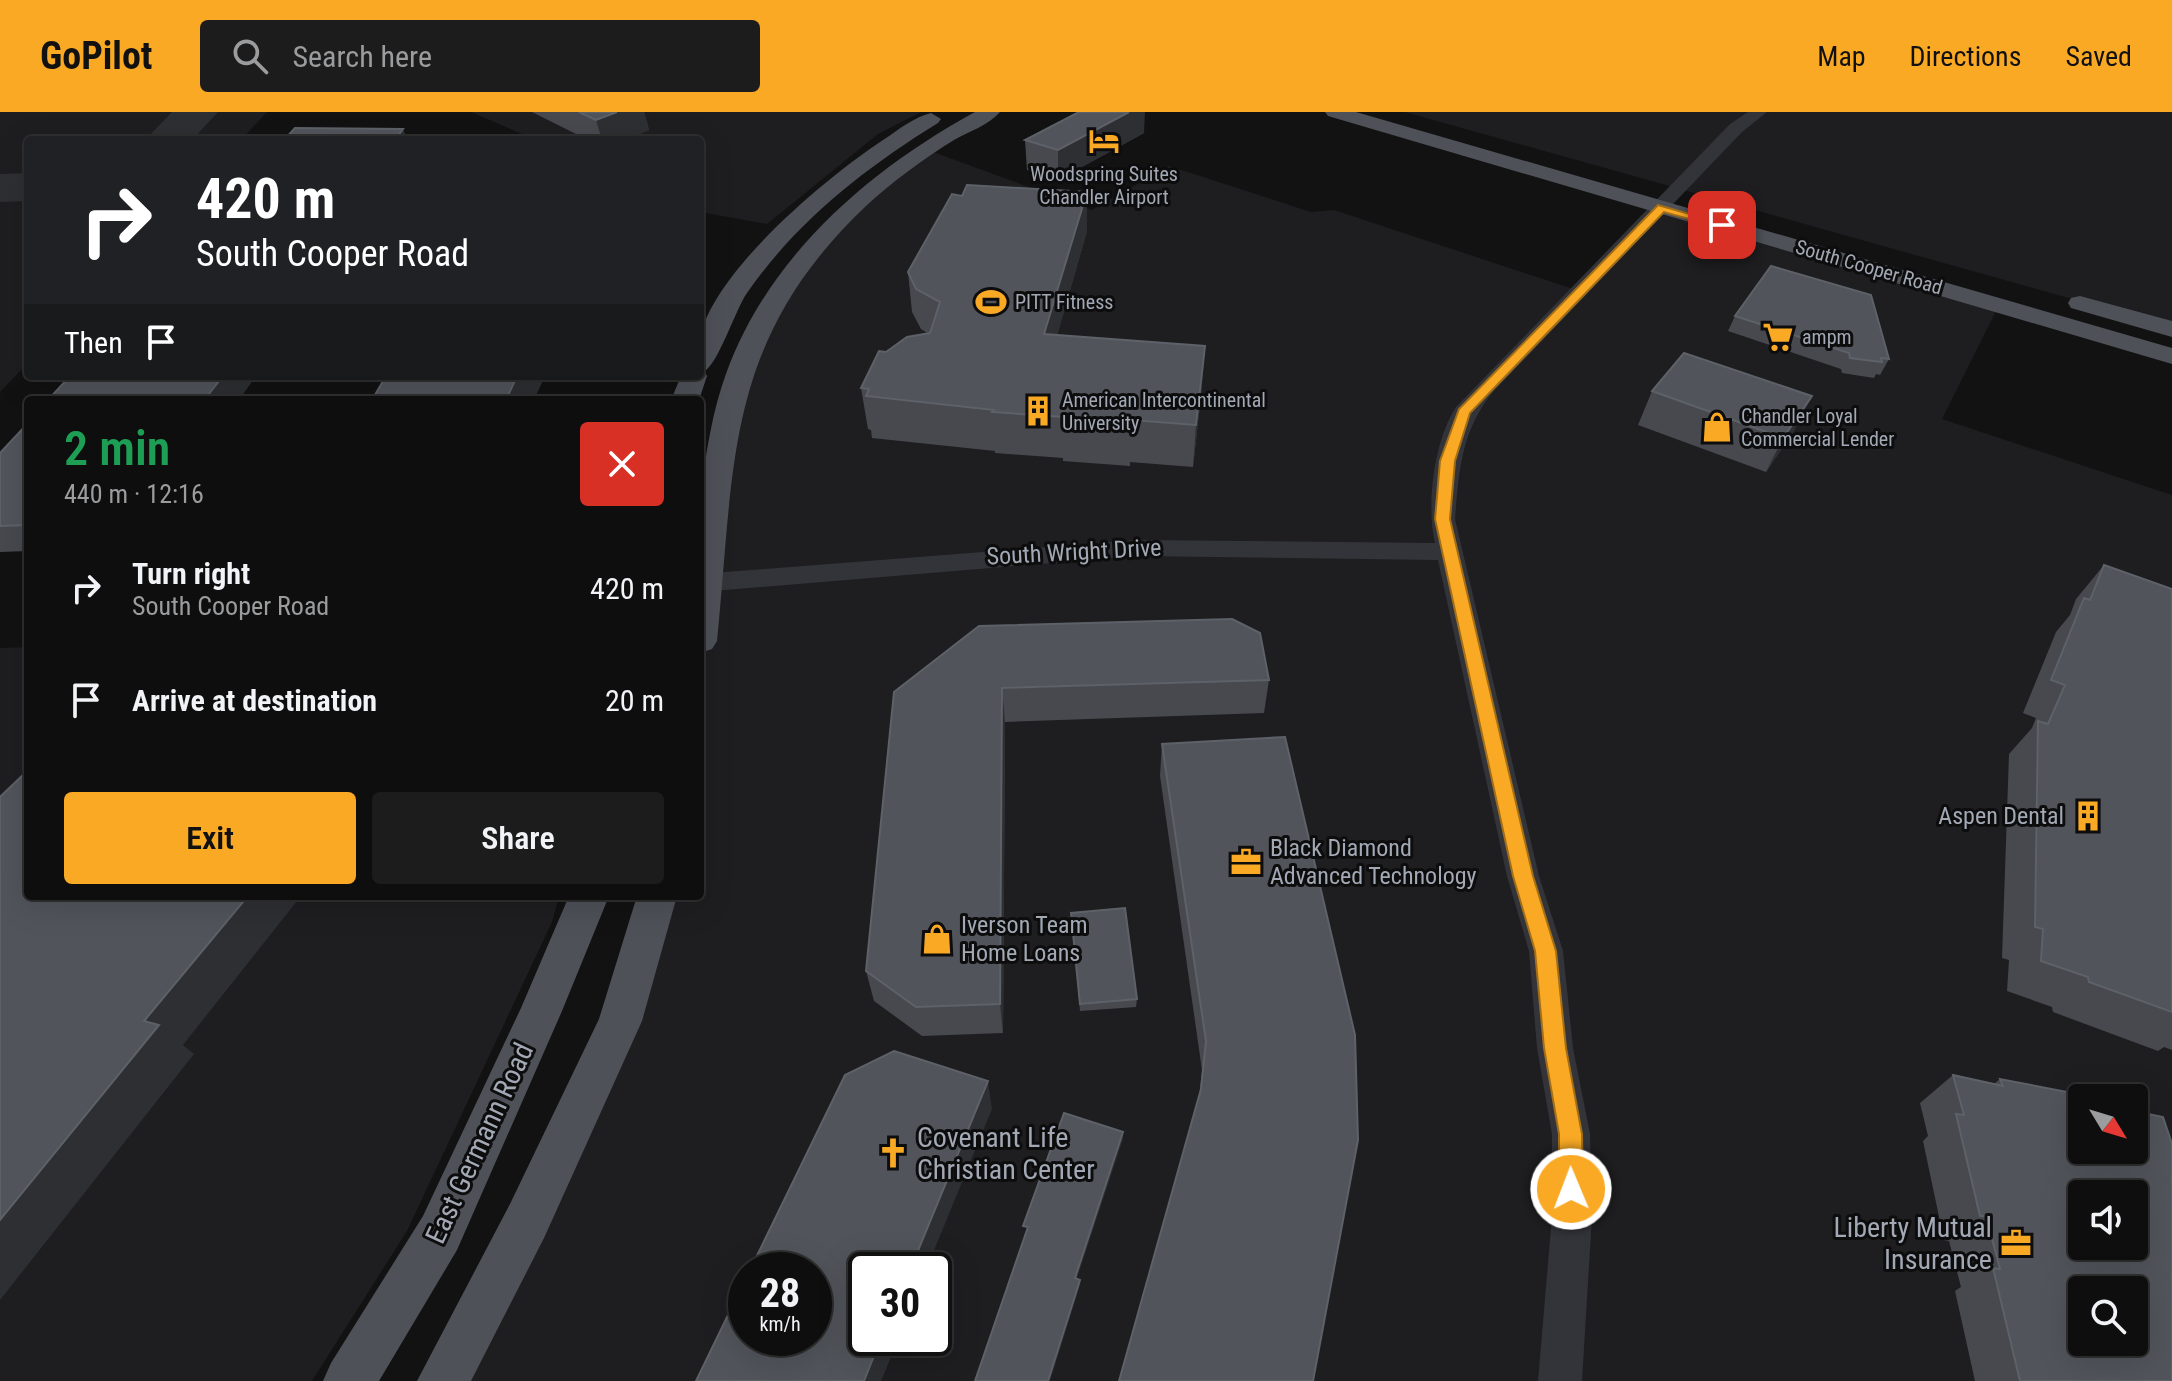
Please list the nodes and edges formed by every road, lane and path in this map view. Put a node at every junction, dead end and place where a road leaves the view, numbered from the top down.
1 (943, 112) edge
2 (955, 112) edge
3 (990, 112) edge
4 (1335, 112) edge
5 (1405, 112) edge
6 (1759, 112) edge
7 (913, 159) junction
8 (1586, 163) dead end
9 (1667, 195) junction
10 (1728, 203) dead end
11 (1861, 241) dead end
12 (2005, 283) dead end
13 (2051, 295) dead end
14 (2172, 329) edge
15 (704, 355) edge
16 (2172, 356) edge
17 (1449, 552) junction
18 (704, 583) edge
19 (587, 900) edge
20 (656, 900) edge
21 (349, 1381) edge
22 (443, 1381) edge
23 (1560, 1381) edge

1 - 15 main road
2 - 7 main road
3 - 7 main road
4 - 9 main road, South Cooper Road
5 - 8 main road
6 - 9 street
7 - 18 main road
9 - 10 main road, South Cooper Road
9 - 16 main road, South Cooper Road
9 - 17 street
11 - 12 main road, South Cooper Road
13 - 14 main road
17 - 18 street, South Wright Drive
17 - 23 street
19 - 21 main road, East Germann Road
20 - 22 main road

